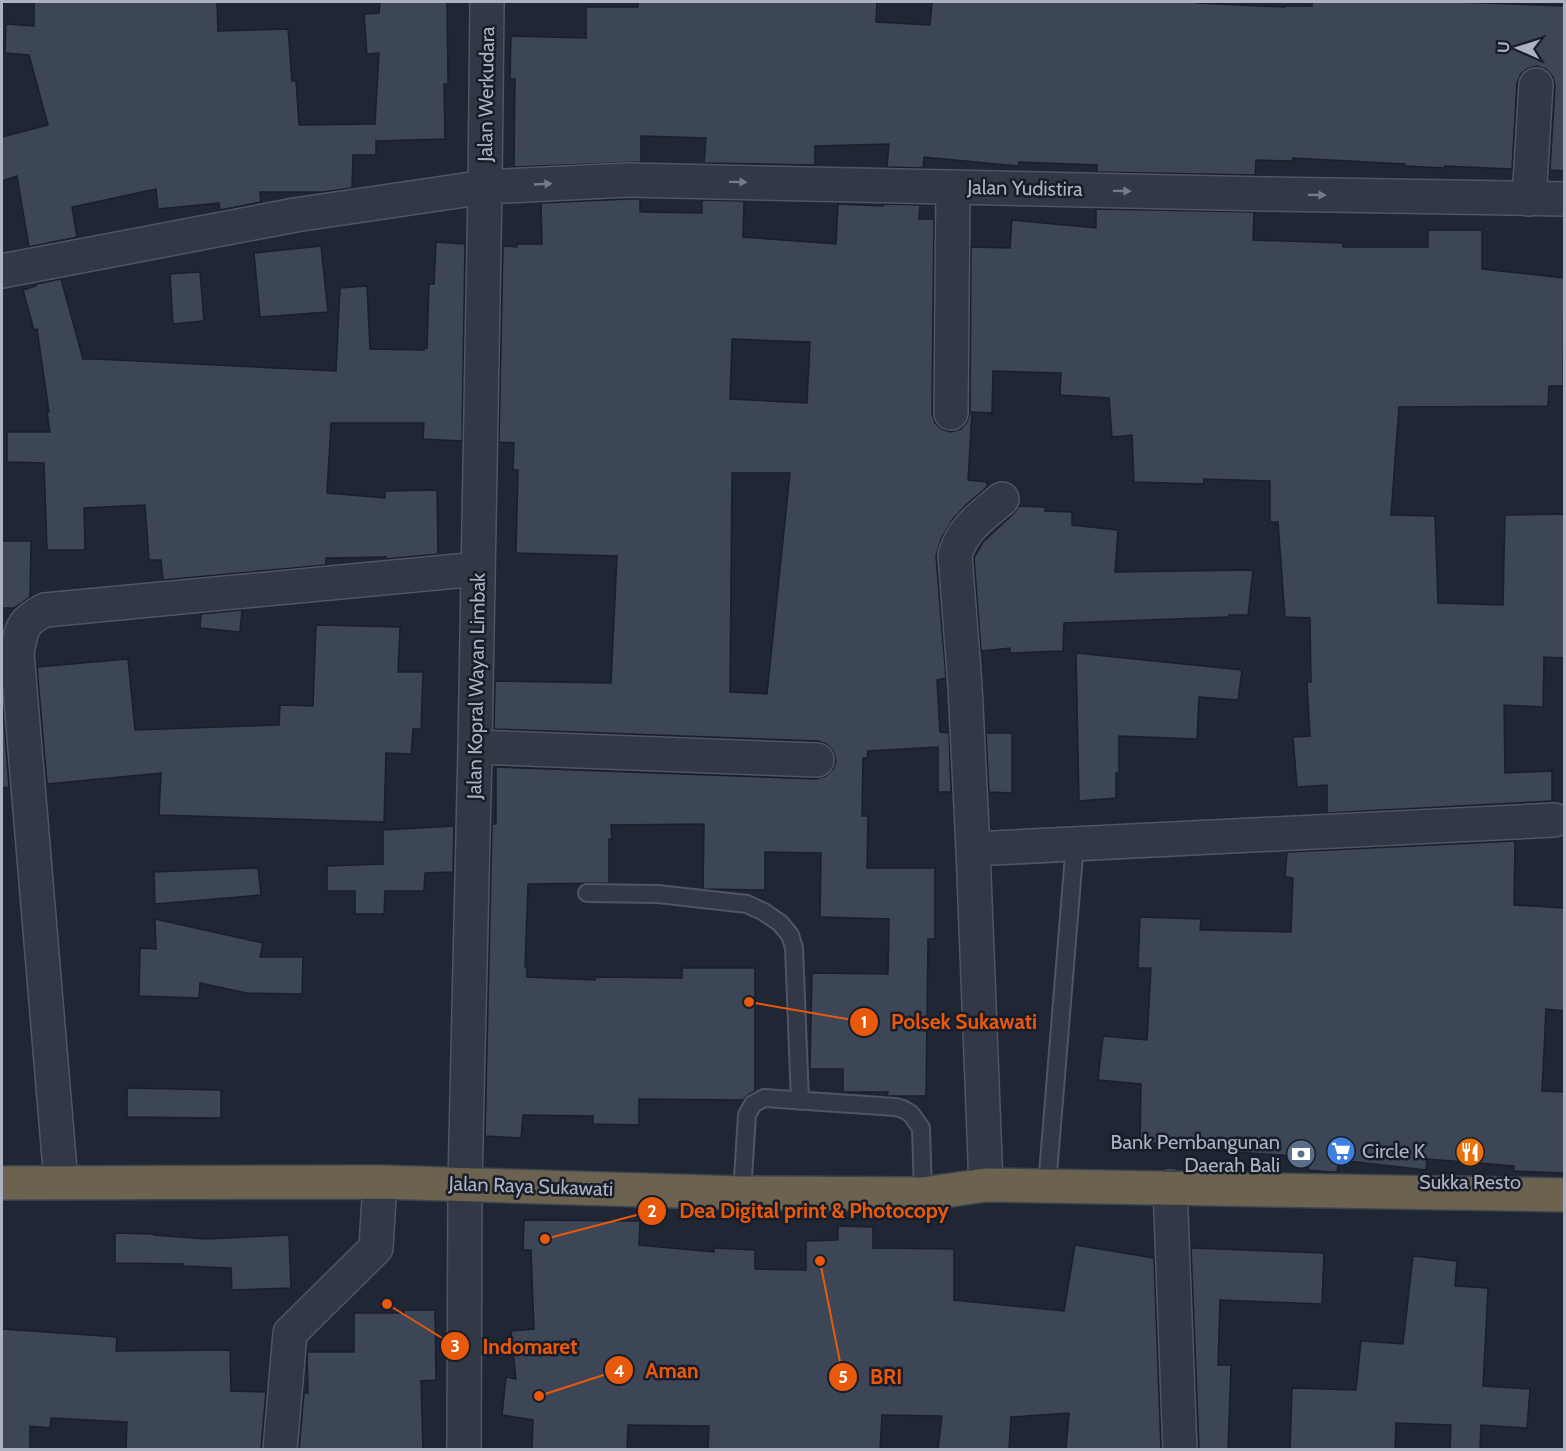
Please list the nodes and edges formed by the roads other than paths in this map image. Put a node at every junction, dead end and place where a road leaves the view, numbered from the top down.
1 (487, 2) edge
2 (1536, 85) dead end
3 (953, 187) junction
4 (485, 188) junction
5 (1529, 199) junction
6 (1564, 199) edge
7 (2, 271) edge
8 (951, 413) dead end
9 (1002, 499) dead end
10 (478, 569) junction
11 (475, 747) junction
12 (817, 760) dead end
13 (1554, 820) dead end
14 (1074, 843) junction
15 (973, 849) junction
16 (587, 893) dead end
17 (800, 1101) junction
18 (61, 1182) junction
19 (381, 1182) junction
20 (2, 1183) edge
21 (465, 1184) junction
22 (986, 1185) junction
23 (1047, 1186) junction
24 (1170, 1187) junction
25 (742, 1193) junction
26 (923, 1194) junction
27 (1564, 1195) edge
28 (280, 1449) edge
29 (464, 1449) edge
30 (1180, 1449) edge

1 - 4 street, Jalan Werkudara
2 - 5 street
4 -> 3 street, Jalan Yudistira
3 -> 5 street, Jalan Yudistira
3 - 8 street
4 - 7 street, Jalan Yudistira
4 - 10 street, Jalan Kopral Wayan Limbak
5 - 6 street, Jalan Yudistira
9 - 15 street
10 - 11 street, Jalan Kopral Wayan Limbak
10 - 18 street
11 - 12 street
11 - 21 street, Jalan Kopral Wayan Limbak
13 - 14 street
14 - 15 street
14 - 23 lane
15 - 22 street
16 - 17 lane
17 - 25 lane
17 - 26 lane
18 - 19 highway, Jalan Raya Sukawati
18 - 20 highway, Jalan Raya Sukawati
19 - 21 highway, Jalan Raya Sukawati
19 - 28 street
21 - 25 highway, Jalan Raya Sukawati
21 - 29 street, Jalan Kopral Wayan Limbak
22 - 23 highway, Jalan Raya Sukawati
22 - 26 highway, Jalan Raya Sukawati
23 - 24 highway, Jalan Raya Sukawati
24 - 27 highway, Jalan Raya Sukawati
24 - 30 street
25 - 26 highway, Jalan Raya Sukawati

